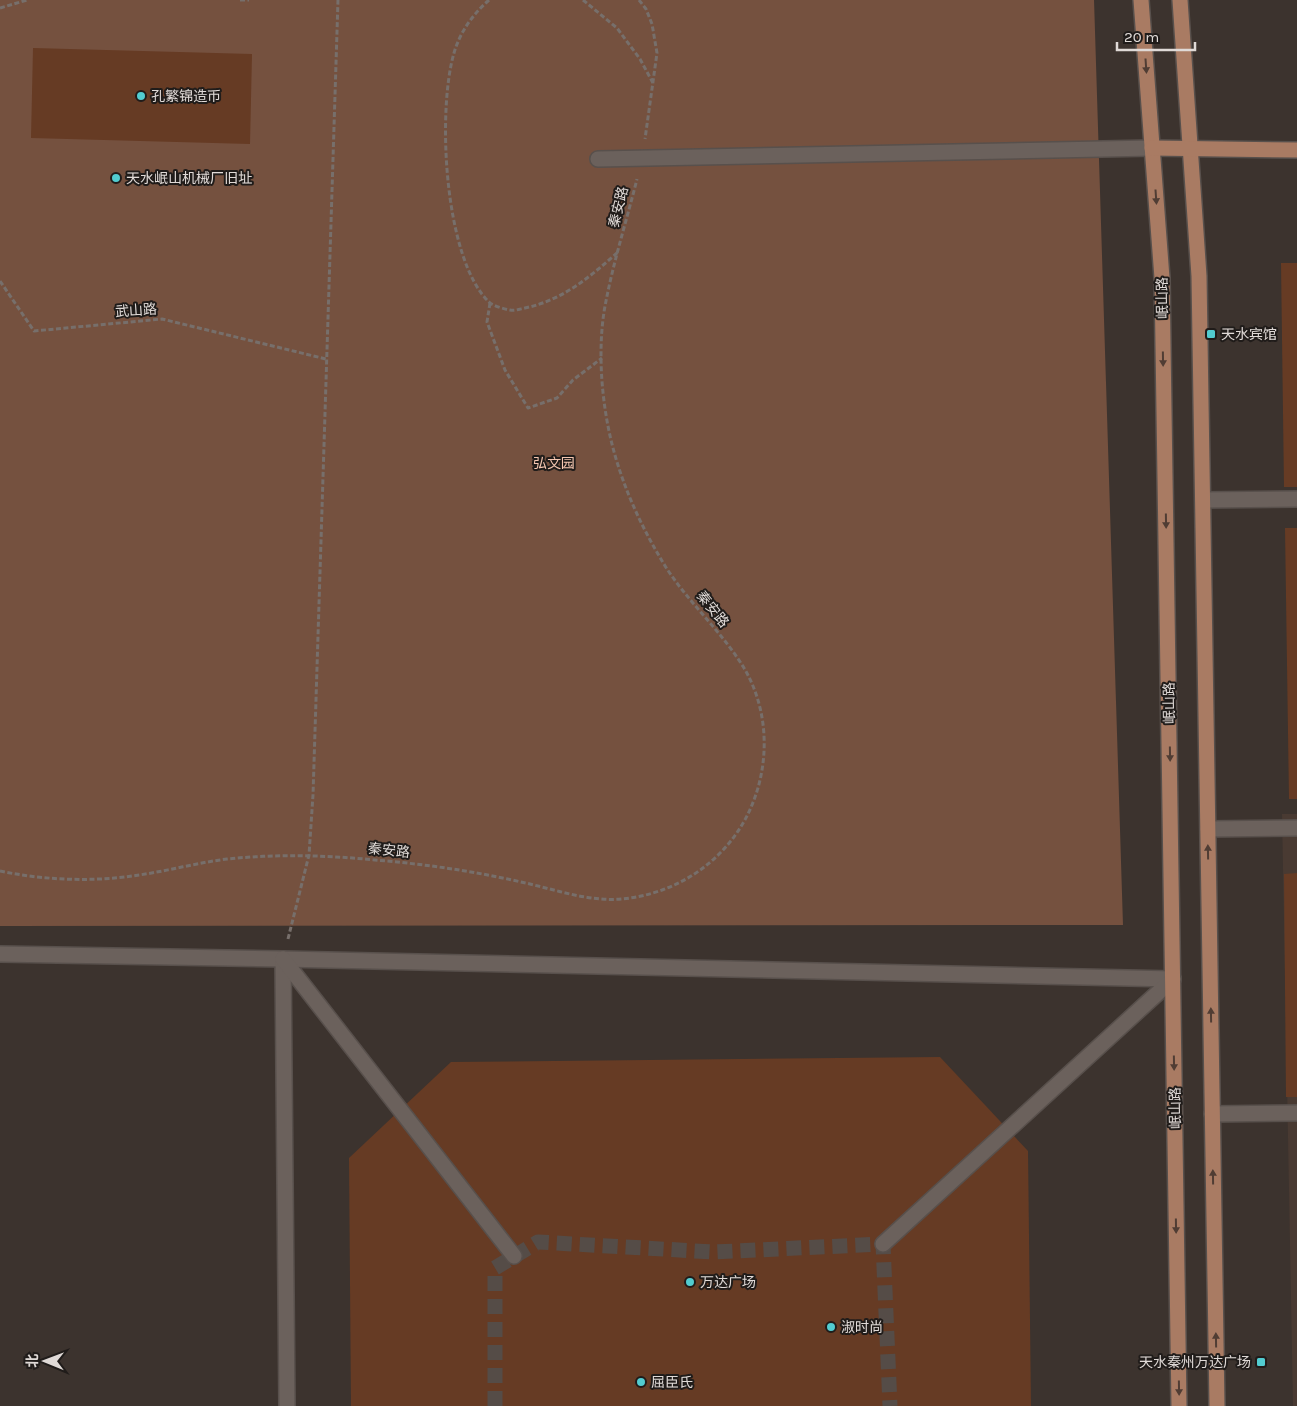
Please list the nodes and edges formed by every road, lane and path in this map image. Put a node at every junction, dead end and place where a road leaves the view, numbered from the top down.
1 (27, 0) edge
2 (240, 0) edge
3 (249, 0) edge
4 (338, 0) edge
5 (489, 0) edge
6 (583, 0) edge
7 (639, 0) edge
8 (1141, 0) edge
9 (1180, 0) edge
10 (0, 8) edge
11 (653, 83) junction
12 (1152, 148) junction
13 (1191, 148) junction
14 (1297, 150) edge
15 (642, 158) junction
16 (598, 159) dead end
17 (618, 251) junction
18 (0, 281) edge
19 (490, 303) junction
20 (602, 358) junction
21 (326, 359) junction
22 (1297, 499) edge
23 (1203, 500) junction
24 (1297, 828) edge
25 (1208, 829) junction
26 (310, 856) junction
27 (0, 871) edge
28 (0, 954) edge
29 (283, 958) junction
30 (1173, 979) junction
31 (1297, 1113) edge
32 (1212, 1114) junction
33 (883, 1244) dead end
34 (514, 1256) dead end
35 (287, 1406) edge
36 (1179, 1406) edge
37 (1217, 1406) edge

1 - 10 path
2 - 3 path
4 - 21 path
5 - 19 path
6 - 11 path
7 - 11 path, 秦安路
8 -> 12 main road, 岷山路
9 - 13 main road
11 - 15 path, 秦安路
12 - 13 main road
12 - 15 street
12 -> 30 main road, 岷山路
13 - 14 main road
13 - 23 main road
15 - 16 street
15 - 17 path, 秦安路
17 - 19 path
17 - 20 path, 秦安路
18 - 21 path, 武山路
19 - 20 path
20 - 26 path, 秦安路
21 - 26 path
22 - 23 street
23 - 25 main road
24 - 25 street
32 -> 25 main road
26 - 27 path, 秦安路
26 - 29 path
28 - 29 street
29 - 30 street
29 - 34 street
29 - 35 street
30 - 33 street
30 -> 36 main road, 岷山路
31 - 32 street
37 -> 32 main road

